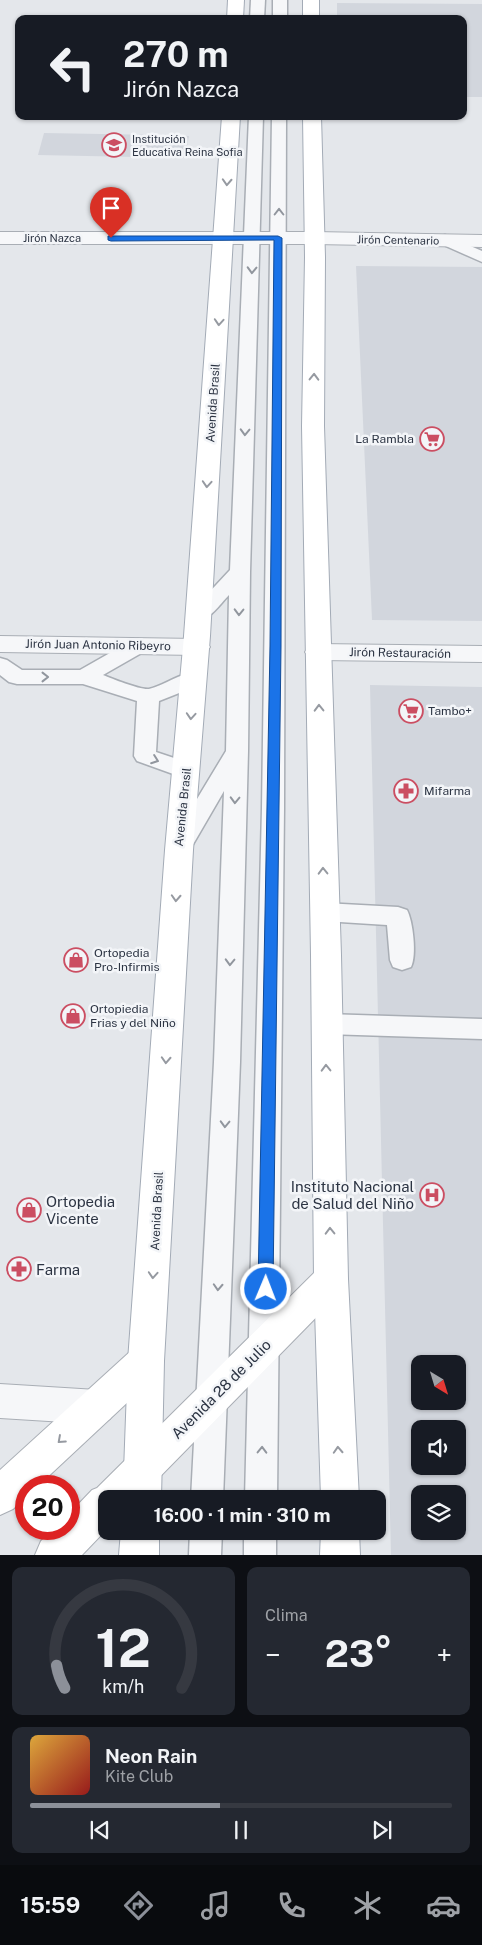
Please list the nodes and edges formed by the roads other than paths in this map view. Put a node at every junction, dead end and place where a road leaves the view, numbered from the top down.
1 (236, 0) edge
2 (258, 0) edge
3 (280, 0) edge
4 (311, 0) edge
5 (235, 15) edge
6 (257, 15) edge
7 (280, 15) edge
8 (311, 15) edge
9 (230, 120) edge
10 (256, 120) edge
11 (279, 120) edge
12 (312, 120) edge
13 (0, 238) edge
14 (254, 238) junction
15 (278, 238) junction
16 (314, 238) junction
17 (225, 239) junction
18 (445, 240) junction
19 (482, 241) edge
20 (482, 257) edge
21 (240, 572) junction
22 (198, 615) junction
23 (0, 644) edge
24 (138, 646) junction
25 (197, 647) junction
26 (318, 652) junction
27 (482, 654) edge
28 (0, 666) edge
29 (84, 677) junction
30 (194, 679) junction
31 (148, 697) junction
32 (237, 751) junction
33 (187, 771) junction
34 (179, 850) junction
35 (324, 912) junction
36 (402, 960) dead end
37 (326, 1024) junction
38 (482, 1029) edge
39 (330, 1279) junction
40 (265, 1346) junction
41 (146, 1360) junction
42 (210, 1400) junction
43 (0, 1401) edge
44 (97, 1407) junction
45 (142, 1483) edge
46 (128, 1490) edge
47 (207, 1490) edge
48 (261, 1490) edge
49 (340, 1490) edge
50 (0, 1496) edge
51 (98, 1511) edge
52 (140, 1540) edge
53 (206, 1540) edge
54 (260, 1540) edge
55 (340, 1540) edge
56 (55, 1555) edge
57 (139, 1555) edge
58 (205, 1555) edge
59 (260, 1555) edge
60 (340, 1555) edge

1 - 5 main road
2 - 6 lane
3 - 7 lane
4 - 8 main road
9 -> 17 main road, Avenida Brasil
10 - 14 lane
15 -> 11 lane
12 - 16 main road
13 - 17 street, Jirón Nazca
14 - 15 street, Jirón Nazca
14 - 17 street, Jirón Nazca
14 -> 21 lane
15 - 16 street, Jirón Nazca
15 - 40 lane
16 - 18 street, Jirón Centenario
26 -> 16 main road
17 -> 22 main road, Avenida Brasil
18 - 19 street, Jirón Centenario
18 - 20 lane
21 - 22 lane
21 -> 32 lane
22 - 25 main road, Avenida Brasil
23 - 24 street, Jirón Juan Antonio Ribeyro
24 - 25 street, Jirón Juan Antonio Ribeyro
24 - 29 lane
25 - 30 main road, Avenida Brasil
26 - 27 street, Jirón Restauración
35 -> 26 main road
28 -> 29 lane
29 - 31 lane
30 - 31 lane
30 -> 33 main road, Avenida Brasil
31 -> 33 lane
32 - 34 lane
32 -> 42 lane
33 - 34 main road, Avenida Brasil
34 -> 41 main road, Avenida Brasil
35 - 36 lane
35 - 37 main road
37 - 38 lane
39 -> 37 main road
39 - 40 main road, Avenida 28 de Julio
49 -> 39 main road
40 - 42 main road, Avenida 28 de Julio
48 -> 40 lane
41 - 44 main road
41 - 45 main road, Avenida Brasil
42 - 45 main road, Avenida 28 de Julio
42 - 47 lane
43 - 44 street
44 -> 50 main road
45 - 46 main road, Avenida 28 de Julio
51 - 56 main road
52 - 57 main road
53 - 58 lane
54 - 59 lane
55 - 60 main road

